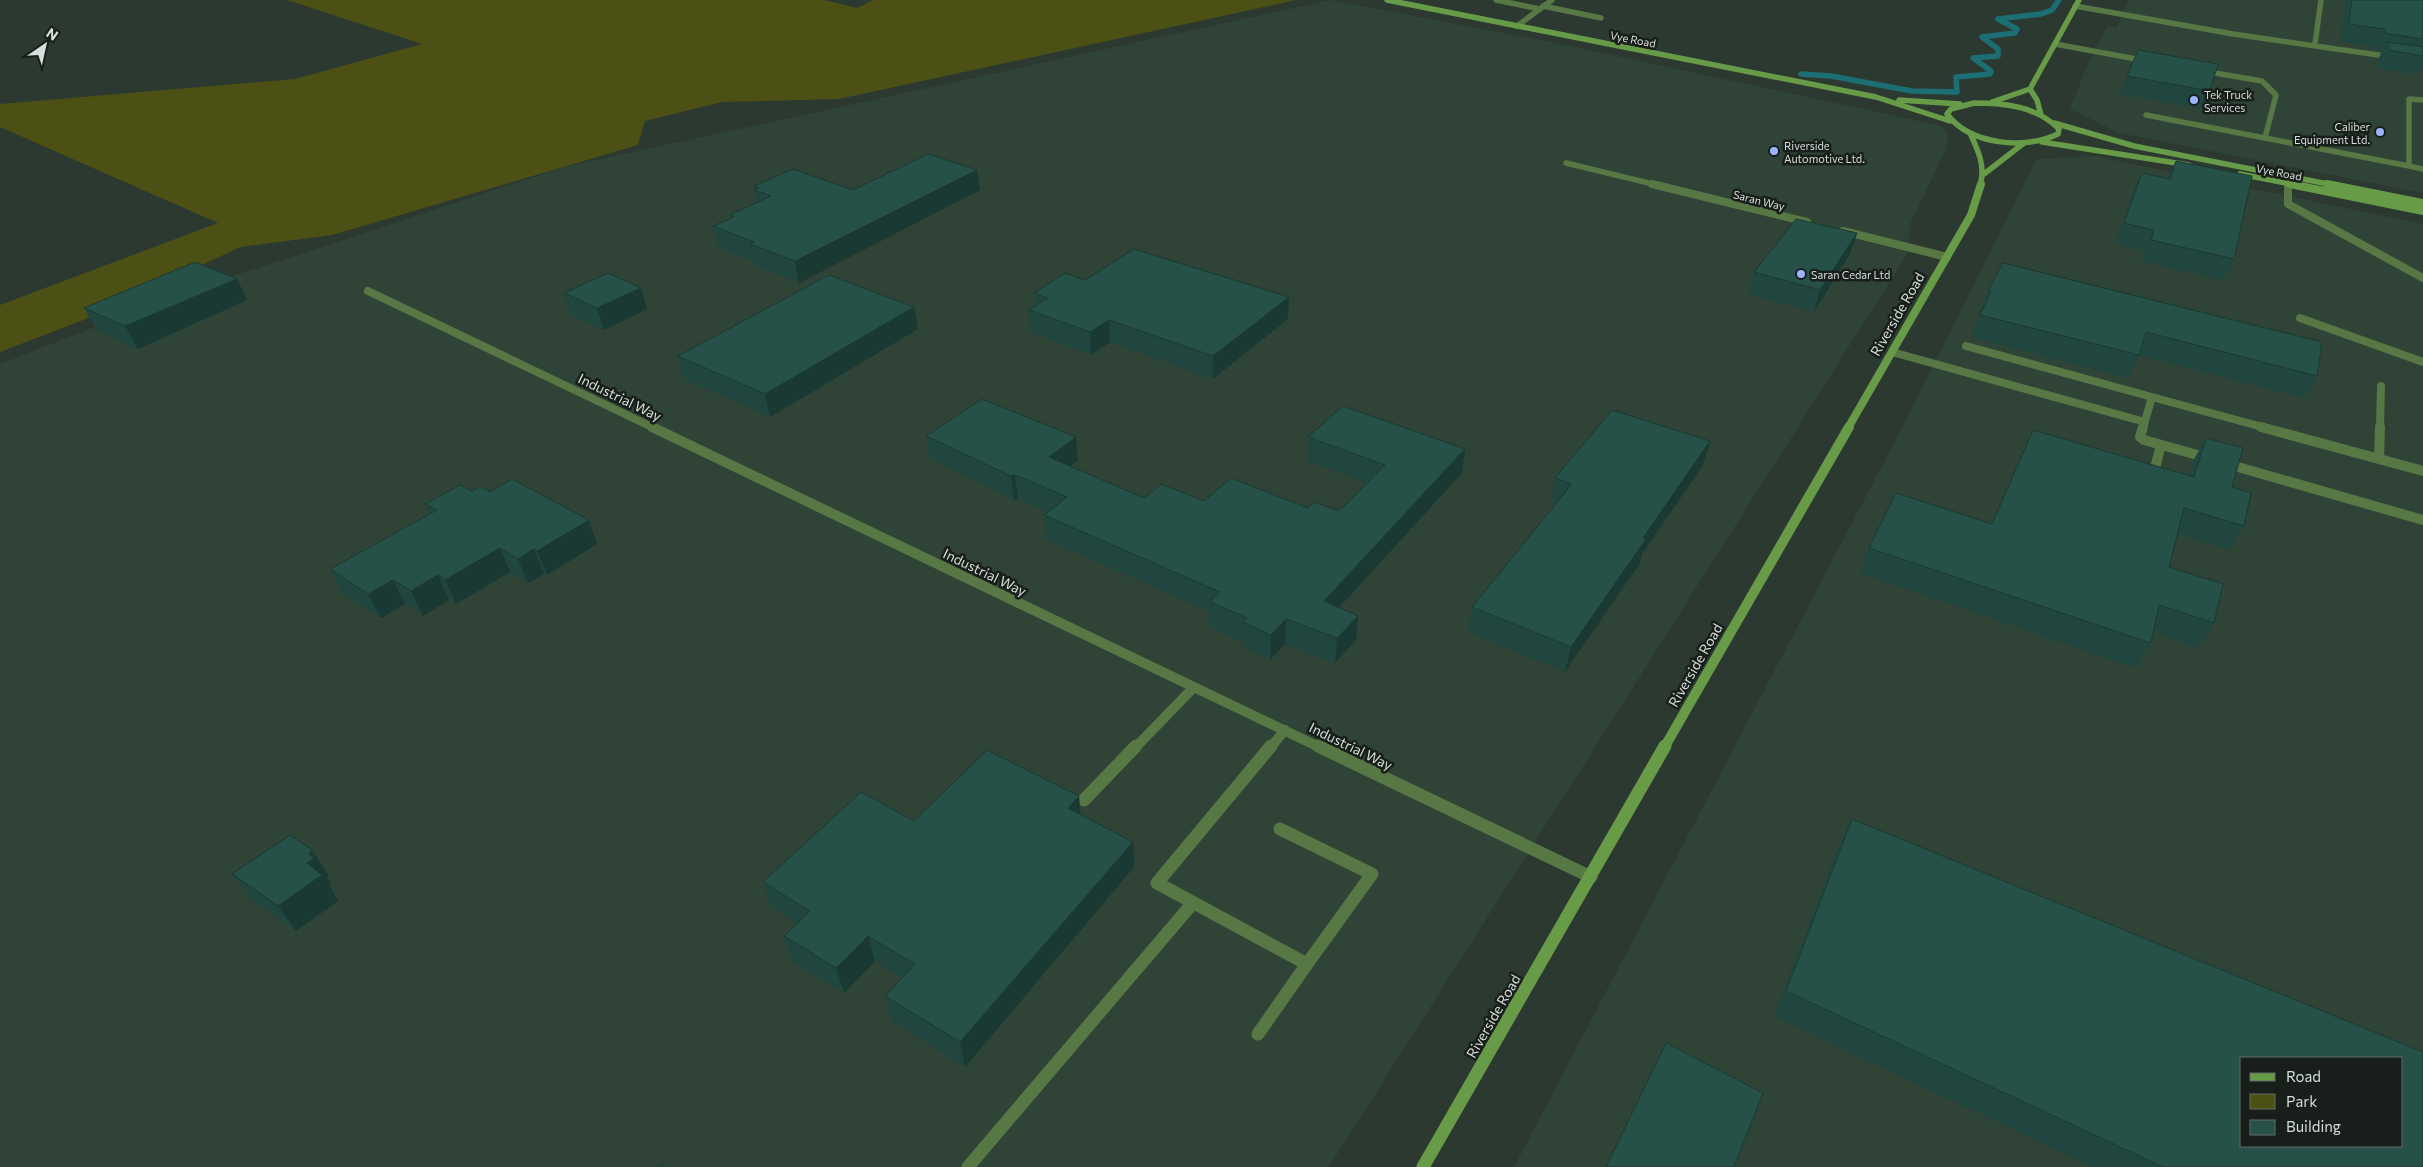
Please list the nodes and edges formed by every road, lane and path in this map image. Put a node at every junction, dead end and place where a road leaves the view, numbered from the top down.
1 (1387, 0) edge
2 (1496, 0) edge
3 (1552, 0) edge
4 (2079, 0) edge
5 (2321, 0) edge
6 (2075, 6) junction
7 (1542, 8) junction
8 (1602, 18) dead end
9 (1517, 26) junction
10 (2055, 44) junction
11 (2315, 44) junction
12 (2403, 58) edge
13 (2151, 61) edge
14 (2199, 70) edge
15 (2030, 89) junction
16 (1876, 97) junction
17 (2423, 100) edge
18 (1989, 103) junction
19 (1966, 104) junction
20 (2146, 114) dead end
21 (2041, 115) junction
22 (1950, 121) junction
23 (2054, 123) junction
24 (1970, 133) junction
25 (2265, 138) junction
26 (2042, 142) junction
27 (2024, 143) junction
28 (1566, 163) dead end
29 (2409, 166) junction
30 (2423, 169) edge
31 (1984, 174) junction
32 (2288, 184) junction
33 (2423, 204) edge
34 (2423, 211) edge
35 (1814, 224) edge
36 (1834, 229) edge
37 (1946, 257) junction
38 (2423, 278) edge
39 (368, 291) dead end
40 (2300, 318) dead end
41 (1966, 346) dead end
42 (1892, 352) junction
43 (2423, 362) edge
44 (2381, 386) dead end
45 (2152, 397) junction
46 (2145, 422) junction
47 (2161, 445) junction
48 (2379, 459) junction
49 (2423, 470) edge
50 (2153, 476) edge
51 (2423, 520) edge
52 (1194, 687) junction
53 (1285, 730) junction
54 (1084, 800) dead end
55 (1280, 829) dead end
56 (1591, 877) junction
57 (1192, 904) junction
58 (1308, 964) junction
59 (1258, 1034) dead end
60 (968, 1167) edge
61 (1423, 1167) edge

1 - 9 street, Vye Road
2 - 7 street
3 - 7 street
4 - 6 street
5 - 11 street
6 - 10 street
6 - 11 street
7 - 8 street
7 - 9 street
9 - 16 street, Vye Road
10 - 13 street
10 - 15 street
11 - 12 street
14 - 25 street
15 - 18 street
15 - 21 street
16 - 19 street, Vye Road
16 - 22 street, Vye Road
17 - 29 street
18 - 19 street, Vye Road
18 - 21 street, Vye Road
19 - 22 street
20 - 25 street
21 - 23 street, Vye Road
22 - 24 street, Vye Road
23 - 26 street
23 - 33 street, Vye Road
24 - 27 street, Vye Road
24 - 31 street
25 - 29 street
26 - 27 street, Vye Road
26 - 32 street, Vye Road
27 - 31 street
28 - 35 street, Saran Way
29 - 30 street
31 - 37 street, Riverside Road
32 - 34 street, Vye Road
32 - 38 street
36 - 37 street
37 - 42 street, Riverside Road
39 - 52 street, Industrial Way
40 - 43 street
41 - 45 street
42 - 46 street
42 - 56 street, Riverside Road
44 - 48 street
45 - 46 street
45 - 48 street
46 - 47 street
47 - 50 street
47 - 51 street
48 - 49 street
52 - 53 street, Industrial Way
52 - 54 street
53 - 56 street, Industrial Way
53 - 57 street
55 - 58 street
56 - 61 street, Riverside Road
57 - 58 street
57 - 60 street
58 - 59 street

